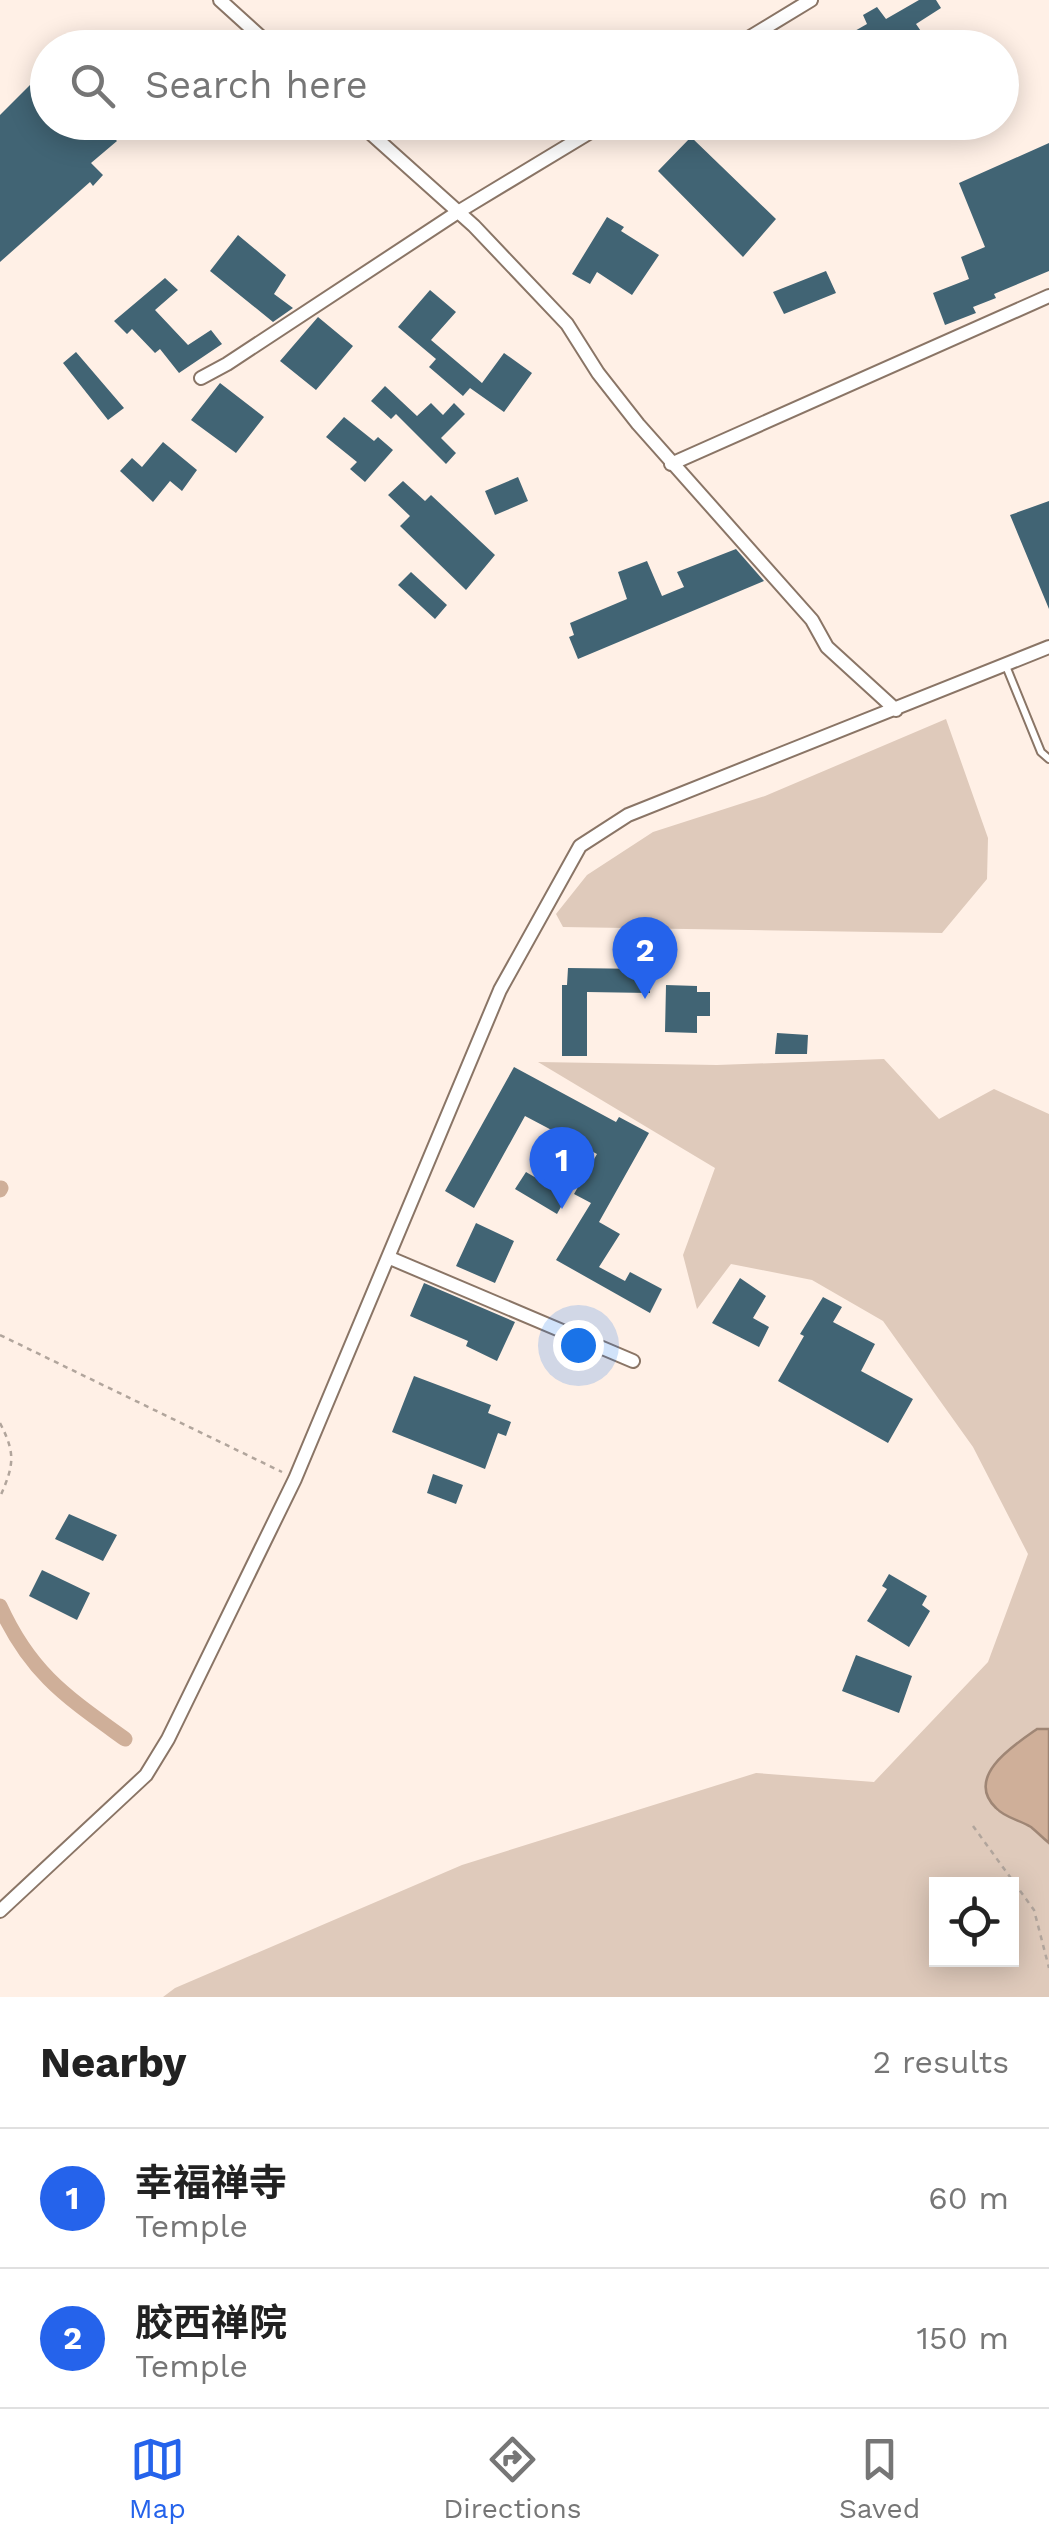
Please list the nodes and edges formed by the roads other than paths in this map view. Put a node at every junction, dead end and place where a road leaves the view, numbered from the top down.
1 (220, 0) edge
2 (811, 0) edge
3 (253, 30) edge
4 (762, 30) edge
5 (378, 140) edge
6 (577, 140) edge
7 (458, 212) junction
8 (1049, 296) edge
9 (201, 378) dead end
10 (672, 464) junction
11 (1049, 647) edge
12 (1006, 665) junction
13 (896, 710) junction
14 (1049, 759) edge
15 (390, 1258) junction
16 (633, 1361) dead end
17 (0, 1912) edge

1 - 3 street
2 - 4 street
5 - 7 street
6 - 7 street
7 - 9 street
7 - 10 street
8 - 10 street
10 - 13 street
11 - 12 street
12 - 13 street
12 - 14 lane
13 - 15 street
15 - 16 street
15 - 17 street

